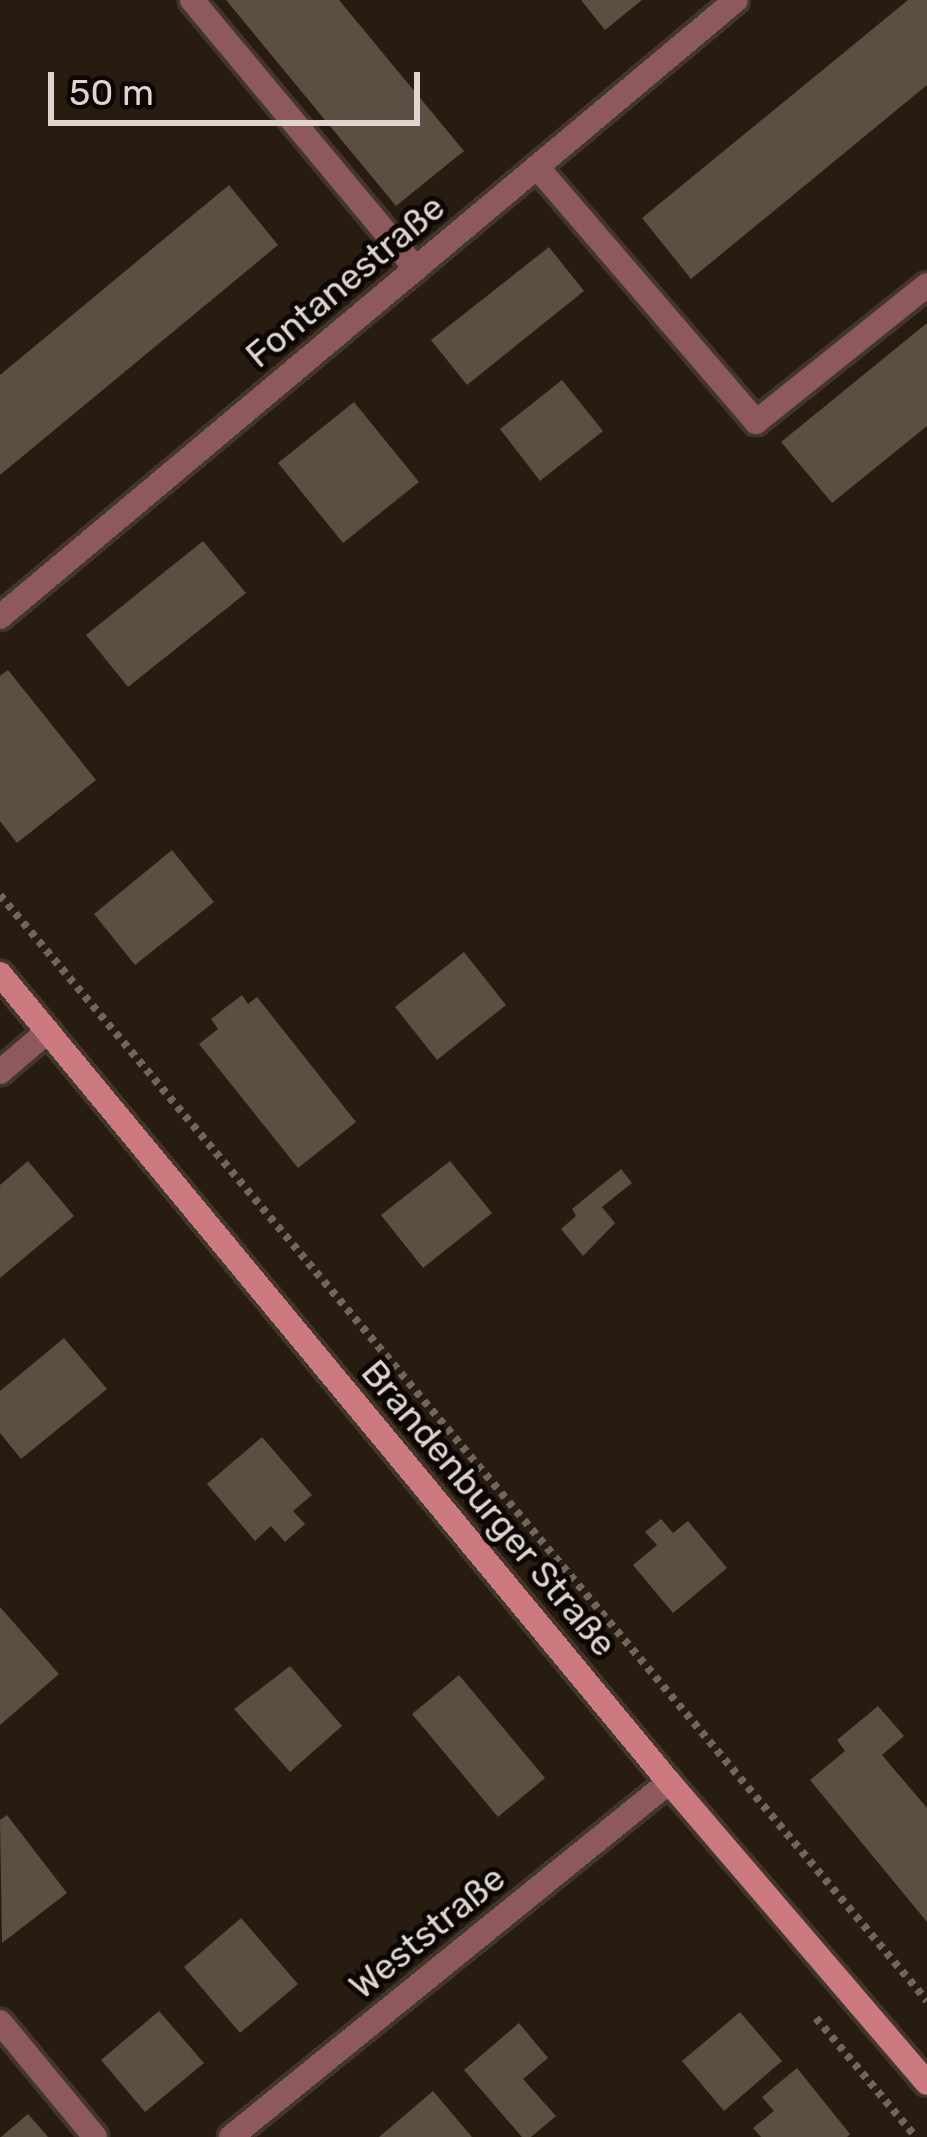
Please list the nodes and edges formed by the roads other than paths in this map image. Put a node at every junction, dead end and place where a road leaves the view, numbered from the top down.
1 (192, 0) edge
2 (736, 0) edge
3 (537, 167) junction
4 (416, 269) junction
5 (927, 285) edge
6 (0, 617) edge
7 (0, 974) edge
8 (48, 1031) junction
9 (0, 1072) edge
10 (670, 1783) junction
11 (0, 2022) edge
12 (927, 2083) edge
13 (95, 2137) edge
14 (231, 2137) edge

1 - 4 street
2 - 3 street, Fontanestraße
3 - 4 street, Fontanestraße
3 - 5 street
4 - 6 street, Fontanestraße
7 - 8 street, Brandenburger Straße
8 - 9 street
8 - 10 street, Brandenburger Straße
10 - 12 street, Brandenburger Straße
10 - 14 street, Weststraße
11 - 13 street

